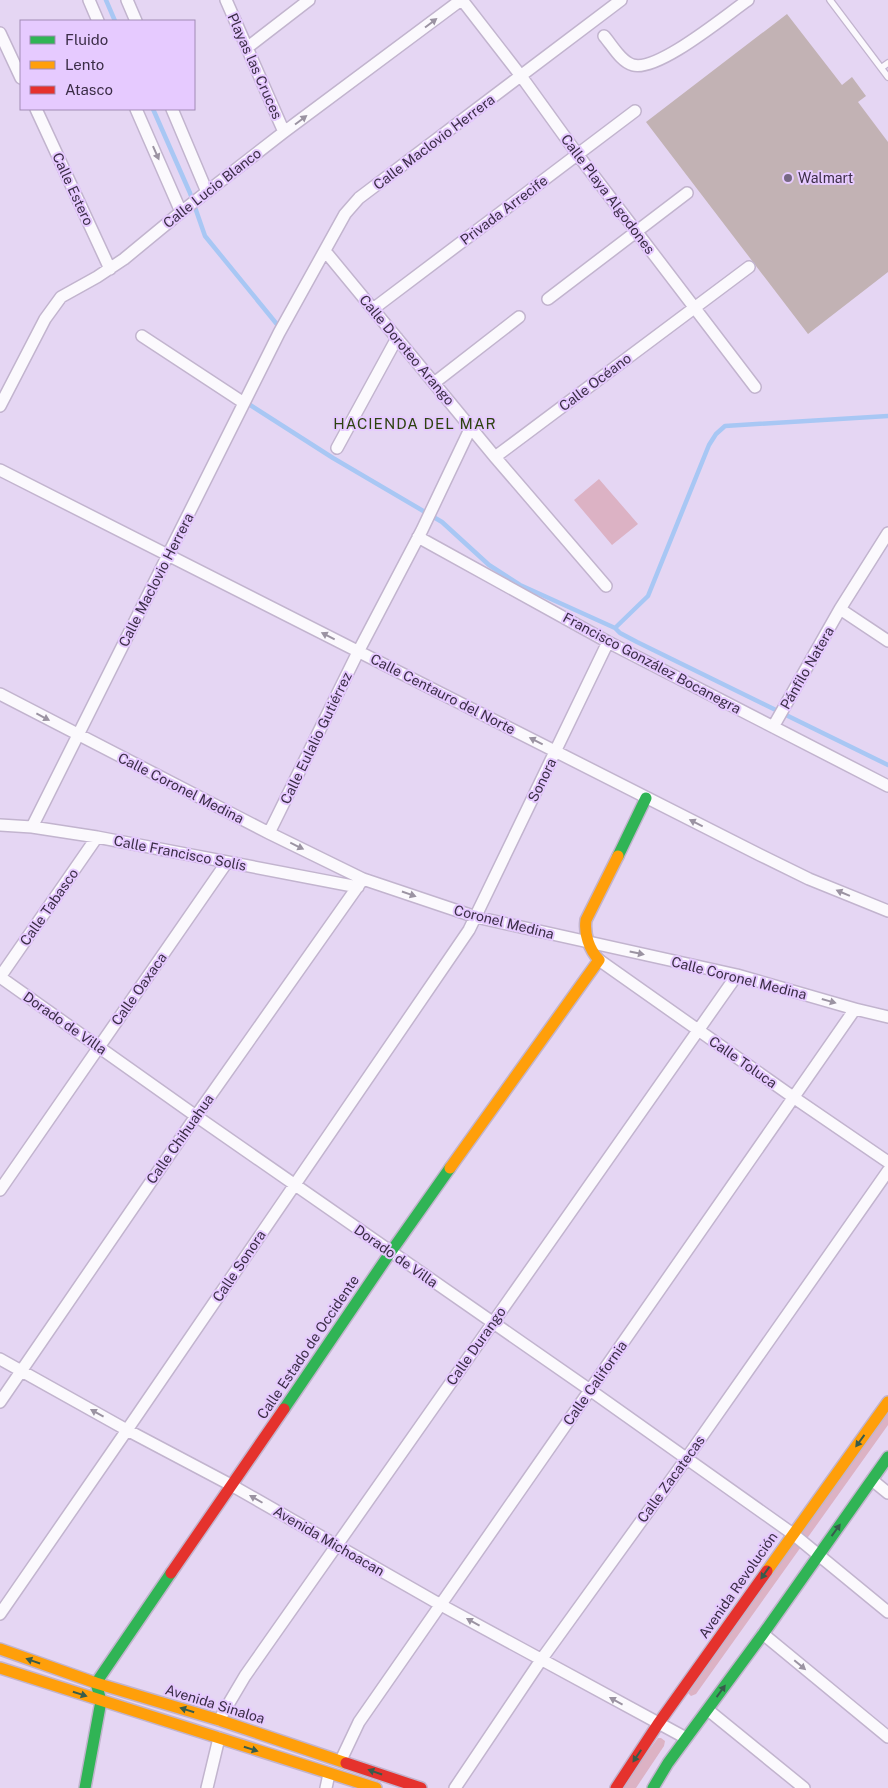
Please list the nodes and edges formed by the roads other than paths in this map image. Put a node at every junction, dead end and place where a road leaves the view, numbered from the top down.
1 (88, 0) edge
2 (128, 0) edge
3 (226, 0) edge
4 (309, 0) edge
5 (461, 0) edge
6 (620, 0) edge
7 (748, 0) edge
8 (830, 0) edge
9 (98, 20) edge
10 (136, 20) edge
11 (0, 33) edge
12 (604, 36) dead end
13 (248, 47) junction
14 (888, 63) edge
15 (881, 68) junction
16 (20, 76) edge
17 (521, 76) junction
18 (888, 77) edge
19 (36, 110) edge
20 (136, 110) edge
21 (172, 110) edge
22 (635, 111) dead end
23 (284, 132) junction
24 (578, 155) junction
25 (206, 192) junction
26 (687, 193) dead end
27 (181, 212) junction
28 (636, 231) junction
29 (325, 251) junction
30 (749, 267) dead end
31 (110, 269) junction
32 (548, 299) dead end
33 (694, 308) junction
34 (373, 309) junction
35 (519, 317) dead end
36 (142, 336) dead end
37 (397, 338) junction
38 (434, 383) junction
39 (755, 387) dead end
40 (244, 403) junction
41 (0, 406) edge
42 (471, 427) junction
43 (337, 448) dead end
44 (495, 457) junction
45 (0, 470) edge
46 (888, 533) edge
47 (420, 534) junction
48 (168, 555) junction
49 (606, 586) dead end
50 (840, 609) junction
51 (888, 641) edge
52 (608, 642) junction
53 (358, 652) junction
54 (0, 694) edge
55 (776, 722) junction
56 (78, 736) junction
57 (556, 751) junction
58 (888, 786) edge
59 (646, 798) junction
60 (0, 825) edge
61 (32, 827) junction
62 (269, 833) junction
63 (98, 837) junction
64 (226, 862) junction
65 (361, 883) junction
66 (888, 911) edge
67 (476, 918) junction
68 (590, 943) junction
69 (599, 960) junction
70 (737, 974) junction
71 (0, 977) edge
72 (855, 1009) junction
73 (888, 1017) edge
74 (698, 1030) junction
75 (98, 1046) junction
76 (793, 1097) junction
77 (196, 1116) junction
78 (888, 1162) edge
79 (888, 1171) edge
80 (294, 1185) junction
81 (0, 1190) edge
82 (390, 1252) junction
83 (492, 1322) junction
84 (0, 1359) edge
85 (22, 1371) junction
86 (590, 1390) junction
87 (0, 1402) edge
88 (888, 1402) edge
89 (127, 1430) junction
90 (888, 1457) edge
91 (686, 1459) junction
92 (872, 1480) junction
93 (231, 1485) junction
94 (888, 1493) edge
95 (793, 1534) junction
96 (337, 1546) junction
97 (818, 1554) junction
98 (441, 1605) junction
99 (888, 1612) edge
100 (0, 1614) edge
101 (763, 1634) junction
102 (0, 1649) edge
103 (541, 1660) junction
104 (0, 1668) edge
105 (96, 1683) junction
106 (101, 1701) junction
107 (708, 1710) junction
108 (219, 1720) junction
109 (658, 1724) junction
110 (218, 1738) junction
111 (686, 1738) junction
112 (888, 1738) edge
113 (341, 1760) junction
114 (329, 1774) junction
115 (85, 1788) edge
116 (207, 1788) edge
117 (326, 1788) edge
118 (376, 1788) edge
119 (421, 1788) edge
120 (455, 1788) edge
121 (616, 1788) edge
122 (653, 1788) edge
123 (804, 1788) edge

1 - 9 street
2 - 10 street
3 - 13 street, Playas las Cruces
4 - 13 street
5 - 17 street, Calle Playa Algodones
23 -> 5 street, Calle Lucio Blanco
6 - 17 street, Calle Maclovio Herrera
7 - 12 street
8 - 15 lane
11 - 16 street
13 - 23 street, Playas las Cruces
14 - 15 lane
15 - 18 lane
17 - 24 street, Calle Playa Algodones
17 - 29 street, Calle Maclovio Herrera
19 - 31 street, Calle Estero
20 -> 27 street
21 - 25 street
22 - 24 street, Privada Arrecife
23 - 25 street, Calle Lucio Blanco
24 - 28 street, Calle Playa Algodones
24 - 34 street, Privada Arrecife
25 - 27 street, Calle Lucio Blanco
26 - 28 street
27 - 31 street, Calle Lucio Blanco
28 - 32 street
28 - 33 street, Calle Playa Algodones
29 - 34 street, Calle Doroteo Arango
29 - 40 street, Calle Maclovio Herrera
30 - 33 street, Calle Océano
31 - 41 street, Calle Lucio Blanco
33 - 39 street, Calle Playa Algodones
33 - 44 street, Calle Océano
34 - 37 street, Calle Doroteo Arango
35 - 38 street
36 - 40 street
37 - 38 street, Calle Doroteo Arango
37 - 43 street
38 - 42 street, Calle Doroteo Arango
40 - 48 street, Calle Maclovio Herrera
42 - 44 street, Calle Doroteo Arango
42 - 47 street, Calle Eulalio Gutiérrez
44 - 49 street, Calle Doroteo Arango
45 - 48 street, Calle Centauro del Norte
46 - 50 street, Pánfilo Natera
47 - 52 street, Francisco González Bocanegra
47 - 53 street, Calle Eulalio Gutiérrez
53 -> 48 street, Calle Centauro del Norte
48 - 56 street, Calle Maclovio Herrera
50 - 51 street, Pánfilo Natera
50 - 55 street, Pánfilo Natera
52 - 55 street, Francisco González Bocanegra
52 - 57 street, Sonora
57 -> 53 street, Calle Centauro del Norte
53 - 62 street, Calle Eulalio Gutiérrez
54 -> 56 street, Calle Coronel Medina
55 - 58 street, Francisco González Bocanegra
56 - 61 street, Calle Maclovio Herrera
56 - 62 street, Calle Coronel Medina
57 - 59 street, Calle Centauro del Norte
57 - 67 street, Sonora
66 -> 59 street, Calle Centauro del Norte
59 - 68 street
60 - 61 street, Calle Francisco Solís
61 - 63 street, Calle Francisco Solís
62 -> 65 street, Calle Coronel Medina
63 - 64 street, Calle Francisco Solís
63 - 71 street, Calle Tabasco
64 - 65 street, Calle Francisco Solís
64 - 75 street, Calle Oaxaca
65 -> 67 street, Coronel Medina
65 - 77 street, Calle Chihuahua
67 - 68 street, Coronel Medina
67 - 80 street, Calle Sonora
68 - 69 street
68 -> 70 street, Calle Coronel Medina
69 - 74 street, Calle Toluca
69 - 82 street, Calle Estado de Occidente
70 -> 72 street, Calle Coronel Medina
70 - 74 street, Calle Durango
71 - 75 street, Dorado de Villa
72 - 73 street, Calle Coronel Medina
72 - 76 street, Calle California
74 - 76 street, Calle Toluca
74 - 83 street, Calle Durango
75 - 77 street, Dorado de Villa
75 - 81 street, Calle Oaxaca
76 - 78 street, Calle Toluca
76 - 86 street, Calle California
77 - 80 street, Dorado de Villa
77 - 85 street, Calle Chihuahua
79 - 91 street, Calle Zacatecas
80 - 82 street, Dorado de Villa
80 - 89 street, Calle Sonora
82 - 83 street, Dorado de Villa
82 - 93 street, Calle Estado de Occidente
83 - 86 street, Dorado de Villa
83 - 96 street, Calle Durango
84 - 85 street, Avenida Michoacan
85 - 87 street, Calle Chihuahua
89 -> 85 street, Avenida Michoacan
86 - 91 street, Dorado de Villa
86 - 98 street, Calle California
88 -> 95 street, Avenida Revolución
89 - 93 street, Avenida Michoacan
89 - 100 street, Calle Sonora
90 - 92 street
91 - 95 street, Dorado de Villa
91 - 103 street, Calle Zacatecas
92 - 94 street
97 -> 92 street
96 -> 93 street, Avenida Michoacan
93 - 105 street, Calle Estado de Occidente
95 - 97 street, Dorado de Villa
95 -> 109 street, Avenida Revolución
96 - 98 street, Avenida Michoacan
96 - 108 street, Calle Durango
97 - 99 street, Dorado de Villa
97 - 101 street
103 -> 98 street, Avenida Michoacan
98 - 113 street, Calle California
107 -> 101 street
101 -> 112 street
105 -> 102 street, Avenida Sinaloa
109 -> 103 street, Avenida Michoacan
103 - 120 street, Calle Zacatecas
104 -> 106 street
105 - 106 street
108 -> 105 street, Avenida Sinaloa
106 - 110 street
106 - 115 street
107 - 111 street
107 - 123 street
108 - 113 street, Avenida Sinaloa
109 - 111 street, Avenida Michoacan
109 -> 121 street, Avenida Revolución
110 -> 114 street
110 - 116 street
111 - 122 street
119 -> 113 street, Avenida Sinaloa
114 - 117 street
114 - 118 street

